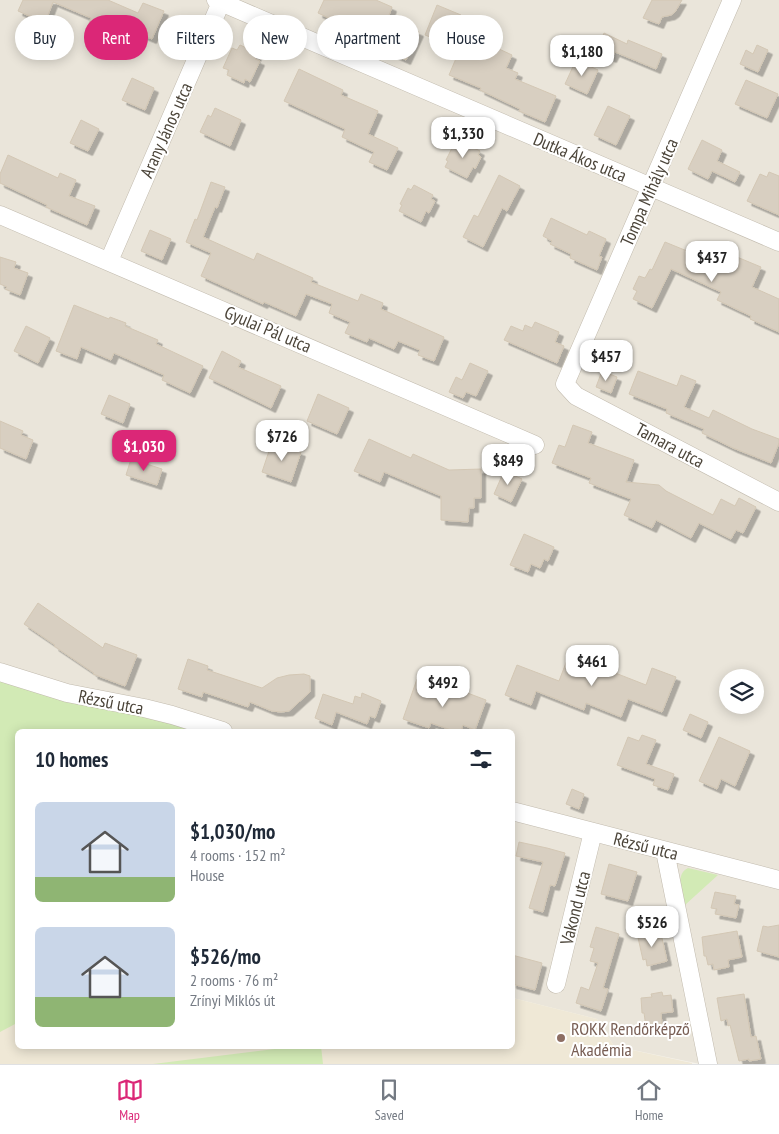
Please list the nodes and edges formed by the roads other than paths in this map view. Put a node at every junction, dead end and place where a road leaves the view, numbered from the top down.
1 (732, 0) edge
2 (220, 1) edge
3 (651, 187) junction
4 (0, 215) edge
5 (779, 242) edge
6 (109, 261) junction
7 (565, 384) joint
8 (535, 445) dead end
9 (779, 502) edge
10 (0, 672) edge
11 (217, 729) edge
12 (515, 812) edge
13 (593, 832) junction
14 (665, 851) junction
15 (779, 880) edge
16 (556, 984) dead end
17 (708, 1064) edge

1 - 3 street, Tompa Mihály utca
2 - 3 street, Dutka Ákos utca
2 - 6 street, Arany János utca
3 - 5 street, Dutka Ákos utca
3 - 7 street, Tompa Mihály utca
4 - 6 street, Gyulai Pál utca
6 - 8 street, Gyulai Pál utca
7 - 9 street, Tamara utca
10 - 11 street, Rézsű utca
12 - 13 street, Rézsű utca
13 - 14 street, Rézsű utca
13 - 16 street, Vakond utca
14 - 15 street, Rézsű utca
14 - 17 street

